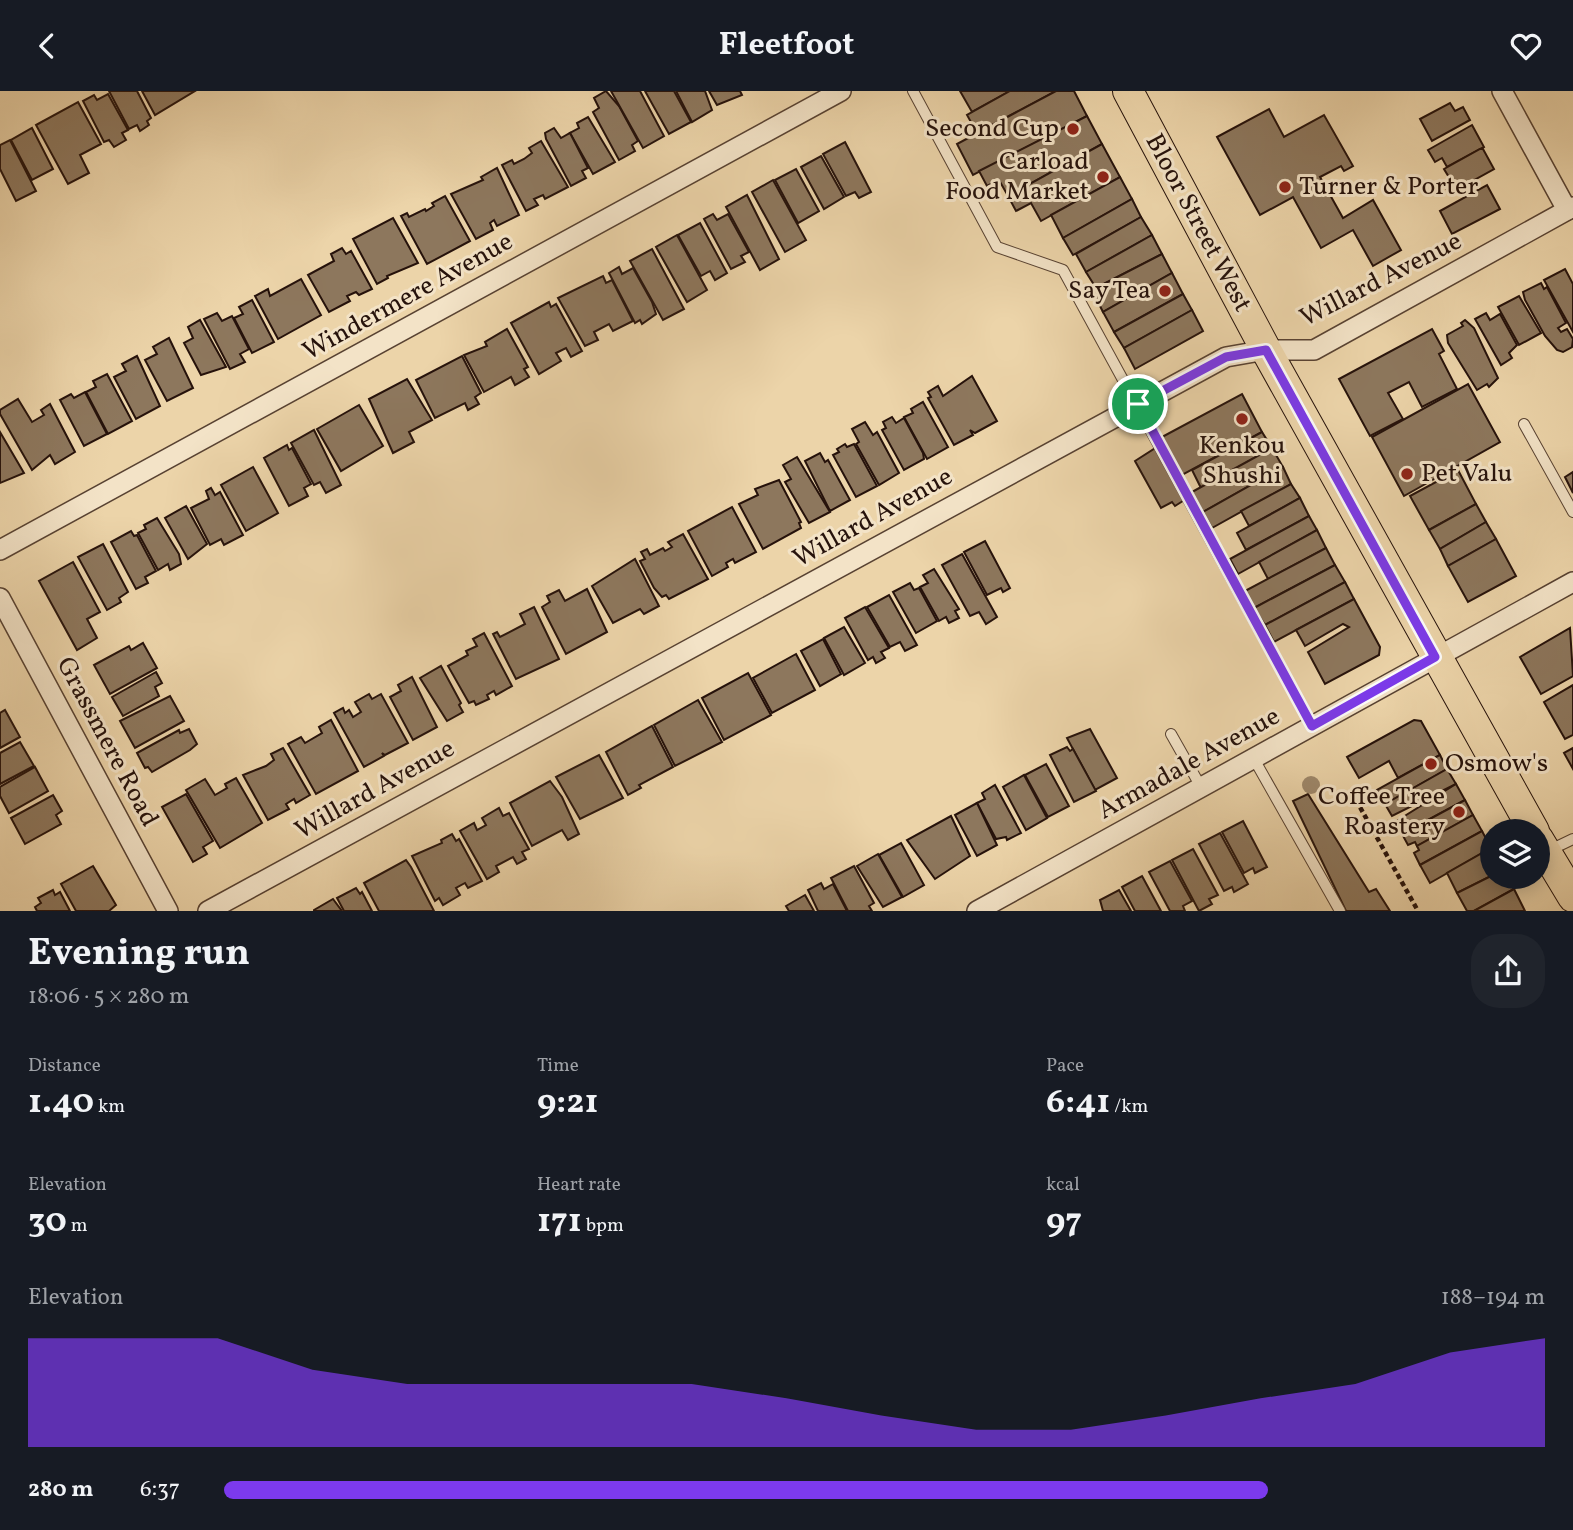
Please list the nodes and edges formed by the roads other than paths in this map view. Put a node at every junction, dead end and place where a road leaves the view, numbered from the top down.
1 (841, 91) edge
2 (913, 91) edge
3 (1128, 91) edge
4 (1502, 91) edge
5 (1570, 208) edge
6 (1266, 350) junction
7 (1138, 404) junction
8 (1524, 424) dead end
9 (1573, 512) edge
10 (0, 550) edge
11 (1573, 582) edge
12 (0, 598) edge
13 (1435, 657) junction
14 (1312, 726) junction
15 (1171, 734) dead end
16 (1254, 758) junction
17 (1201, 787) junction
18 (1527, 819) edge
19 (1573, 839) edge
20 (1550, 840) edge
21 (1550, 859) edge
22 (1573, 897) edge
23 (168, 911) edge
24 (208, 911) edge
25 (977, 911) edge
26 (1340, 911) edge

1 - 10 street, Windermere Avenue
2 - 7 lane
3 - 6 main road, Bloor Street West
4 - 5 street
5 - 6 street, Willard Avenue
6 - 7 street, Willard Avenue
6 - 13 main road, Bloor Street West
7 - 14 lane
7 - 24 street, Willard Avenue
8 - 9 lane
11 - 13 street, Armadale Avenue
12 - 23 street, Grassmere Road
13 - 14 street, Armadale Avenue
13 - 18 main road, Bloor Street West
14 - 16 street, Armadale Avenue
15 - 17 lane
16 - 17 street, Armadale Avenue
16 - 26 lane
17 - 25 street, Armadale Avenue
19 - 20 lane
21 - 22 main road, Bloor Street West

